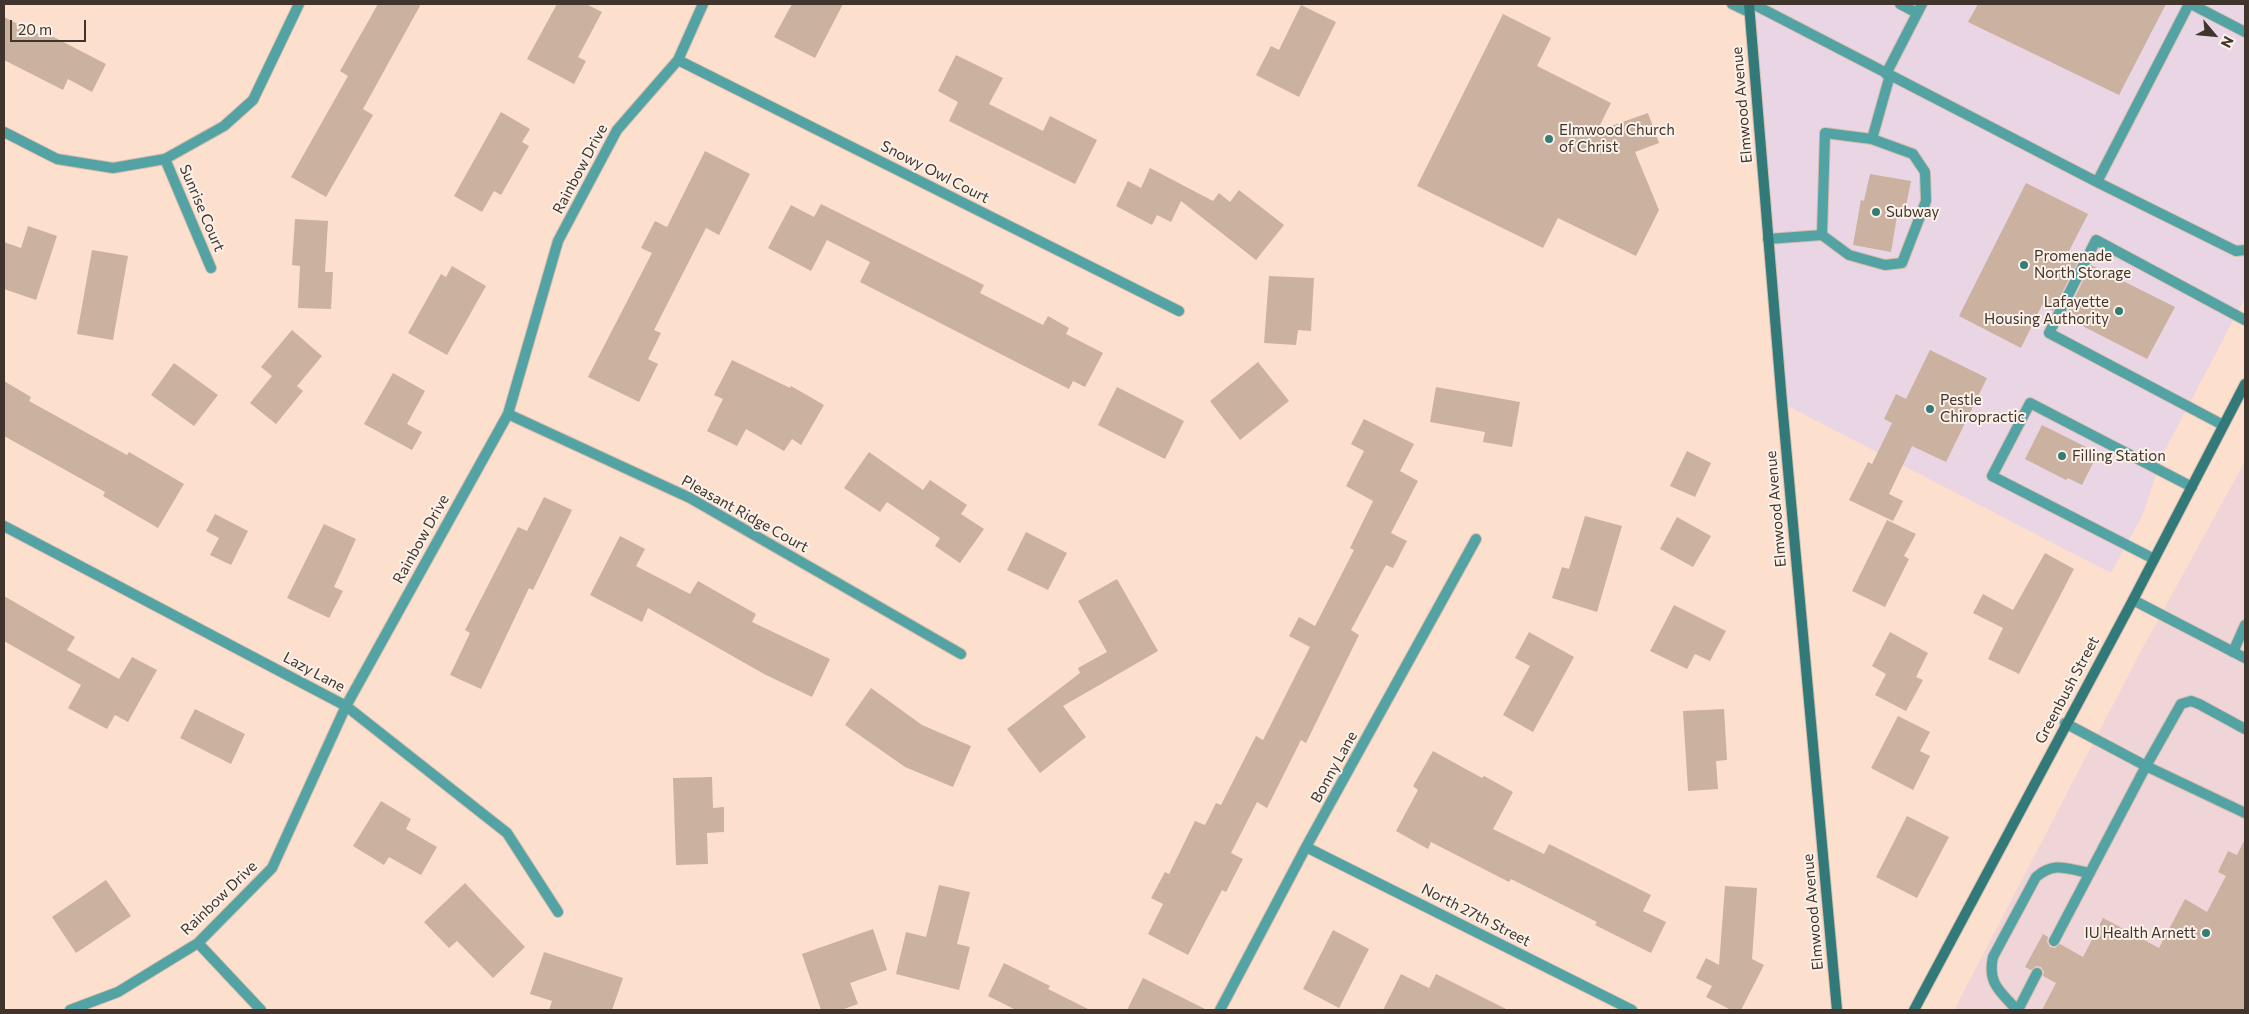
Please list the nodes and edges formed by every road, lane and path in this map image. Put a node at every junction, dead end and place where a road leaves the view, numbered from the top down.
1 (299, 4) edge
2 (703, 4) edge
3 (1732, 4) edge
4 (1900, 4) edge
5 (2190, 4) edge
6 (1750, 6) edge
7 (1919, 8) edge
8 (2245, 32) edge
9 (678, 60) junction
10 (1888, 75) junction
11 (4, 132) edge
12 (1872, 139) junction
13 (165, 159) junction
14 (2097, 182) junction
15 (1822, 235) junction
16 (1768, 239) junction
17 (2245, 250) edge
18 (211, 268) dead end
19 (1179, 311) dead end
20 (2245, 320) edge
21 (2245, 384) edge
22 (508, 414) junction
23 (2224, 425) junction
24 (2192, 487) junction
25 (4, 526) edge
26 (1476, 539) dead end
27 (2154, 560) junction
28 (2133, 600) junction
29 (2245, 625) edge
30 (2233, 652) junction
31 (961, 654) dead end
32 (2245, 658) edge
33 (346, 706) junction
34 (2066, 723) junction
35 (2245, 729) edge
36 (2146, 766) junction
37 (2245, 813) edge
38 (1306, 847) junction
39 (2090, 873) junction
40 (558, 912) dead end
41 (2054, 941) dead end
42 (198, 943) junction
43 (2037, 973) dead end
44 (1917, 1009) edge
45 (70, 1010) edge
46 (261, 1010) edge
47 (1220, 1010) edge
48 (1632, 1010) edge
49 (1837, 1010) edge
50 (2018, 1010) edge

1 - 13 street
2 - 9 street, Rainbow Drive
3 - 6 street
4 - 7 street
5 - 8 street
5 - 14 street
6 - 10 street
6 - 16 main road, Elmwood Avenue
7 - 10 street
9 - 19 street, Snowy Owl Court
9 - 22 street, Rainbow Drive
10 - 12 street
10 - 14 street
11 - 13 street
12 - 15 street
12 - 15 street
13 - 18 street, Sunrise Court
14 - 17 street
15 - 16 street
16 - 49 main road, Elmwood Avenue
20 - 23 street
21 - 23 main road, Greenbush Street
22 - 31 street, Pleasant Ridge Court
22 - 33 street, Rainbow Drive
23 - 24 main road, Greenbush Street
24 - 27 main road, Greenbush Street
24 - 27 street
25 - 33 street, Lazy Lane
26 - 38 street, Bonny Lane
27 - 28 main road, Greenbush Street
28 - 30 street
28 - 34 main road, Greenbush Street
29 - 30 street
30 - 32 street
33 - 40 street, Lazy Lane
33 - 42 street, Rainbow Drive
34 - 36 street
34 - 44 main road, Greenbush Street
35 - 36 street
36 - 37 street
36 - 39 street
38 - 47 street, Bonny Lane
38 - 48 street, North 27th Street
39 - 41 street
39 - 50 street
42 - 45 street, Rainbow Drive
42 - 46 street
43 - 50 street

